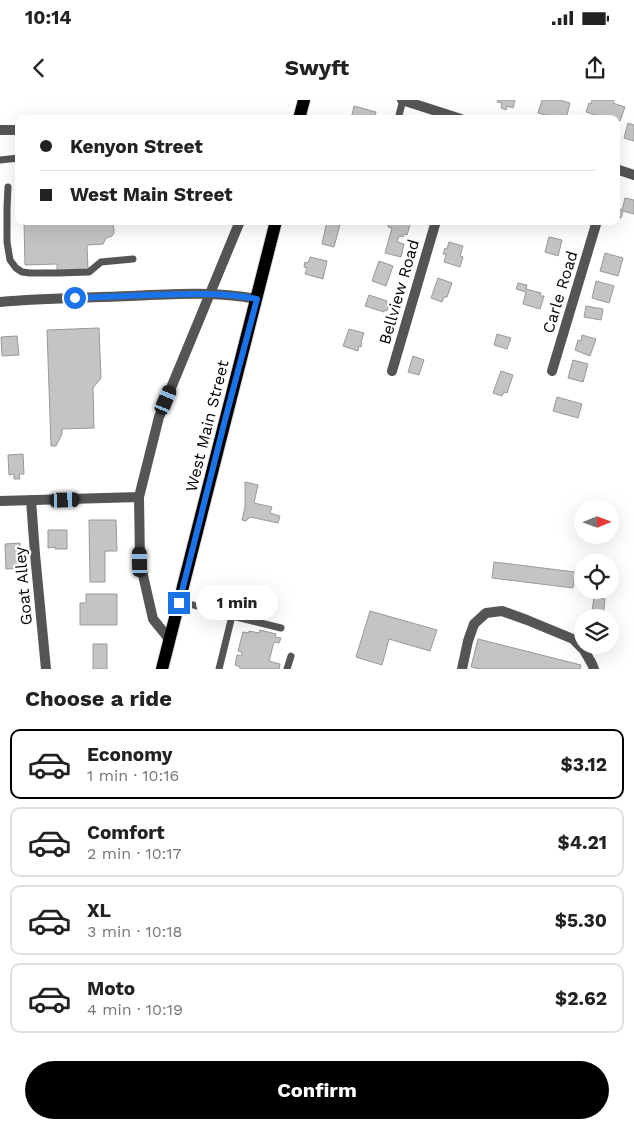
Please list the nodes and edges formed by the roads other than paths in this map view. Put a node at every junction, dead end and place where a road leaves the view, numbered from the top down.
1 (304, 100) edge
2 (403, 100) edge
3 (300, 115) edge
4 (399, 115) edge
5 (449, 115) edge
6 (0, 130) edge
7 (15, 130) edge
8 (15, 158) edge
9 (0, 160) edge
10 (620, 170) edge
11 (634, 175) edge
12 (8, 187) dead end
13 (238, 225) edge
14 (275, 225) edge
15 (435, 225) edge
16 (596, 225) edge
17 (133, 259) dead end
18 (209, 294) junction
19 (257, 299) junction
20 (0, 302) edge
21 (392, 371) dead end
22 (552, 371) dead end
23 (139, 497) junction
24 (31, 500) junction
25 (0, 501) edge
26 (179, 602) junction
27 (232, 616) junction
28 (281, 628) dead end
29 (170, 640) junction
30 (291, 656) dead end
31 (46, 669) edge
32 (162, 669) edge
33 (218, 669) edge
34 (287, 669) edge
35 (462, 669) edge
36 (594, 669) edge

1 - 3 main road
2 - 4 lane
2 - 5 street
6 - 7 street
8 - 9 lane
10 - 11 street
12 - 17 lane
13 - 18 street
14 - 19 main road, West Main Street
15 - 21 street, Bellview Road
16 - 22 street, Carle Road
18 - 19 street
18 - 20 street
18 - 23 street
19 - 26 main road, West Main Street
23 - 24 street
23 - 29 street
24 - 25 street
24 - 31 street, Goat Alley
26 - 27 lane
26 - 29 main road, West Main Street
27 - 28 lane
27 - 33 lane
29 - 32 main road, West Main Street
30 - 34 lane
35 - 36 street

